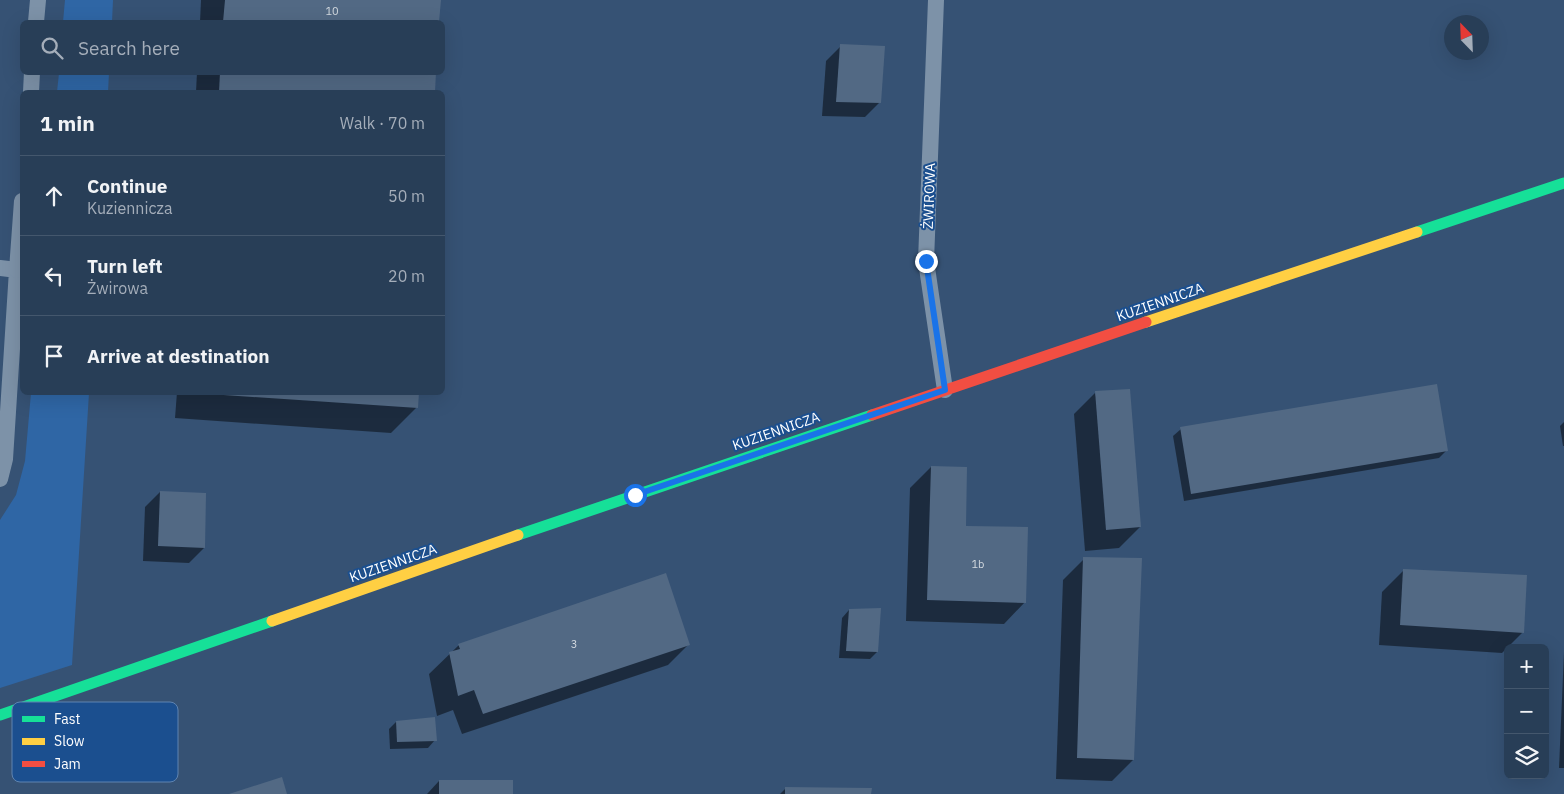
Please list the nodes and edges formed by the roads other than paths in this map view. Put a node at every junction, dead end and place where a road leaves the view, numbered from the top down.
1 (38, 0) edge
2 (936, 0) edge
3 (36, 20) edge
4 (32, 75) edge
5 (31, 90) edge
6 (1564, 183) edge
7 (20, 229) edge
8 (0, 268) edge
9 (17, 270) junction
10 (5, 371) edge
11 (945, 390) junction
12 (3, 459) edge
13 (0, 479) edge
14 (40, 702) edge
15 (12, 712) edge
16 (0, 716) edge

1 - 3 lane
2 - 11 lane, ŻWIROWA
4 - 5 lane
6 - 11 main road, KUZIENNICZA
7 - 9 lane
8 - 9 lane
9 - 10 lane
10 - 12 lane
11 - 14 main road, KUZIENNICZA
12 - 13 lane
15 - 16 main road, KUZIENNICZA

